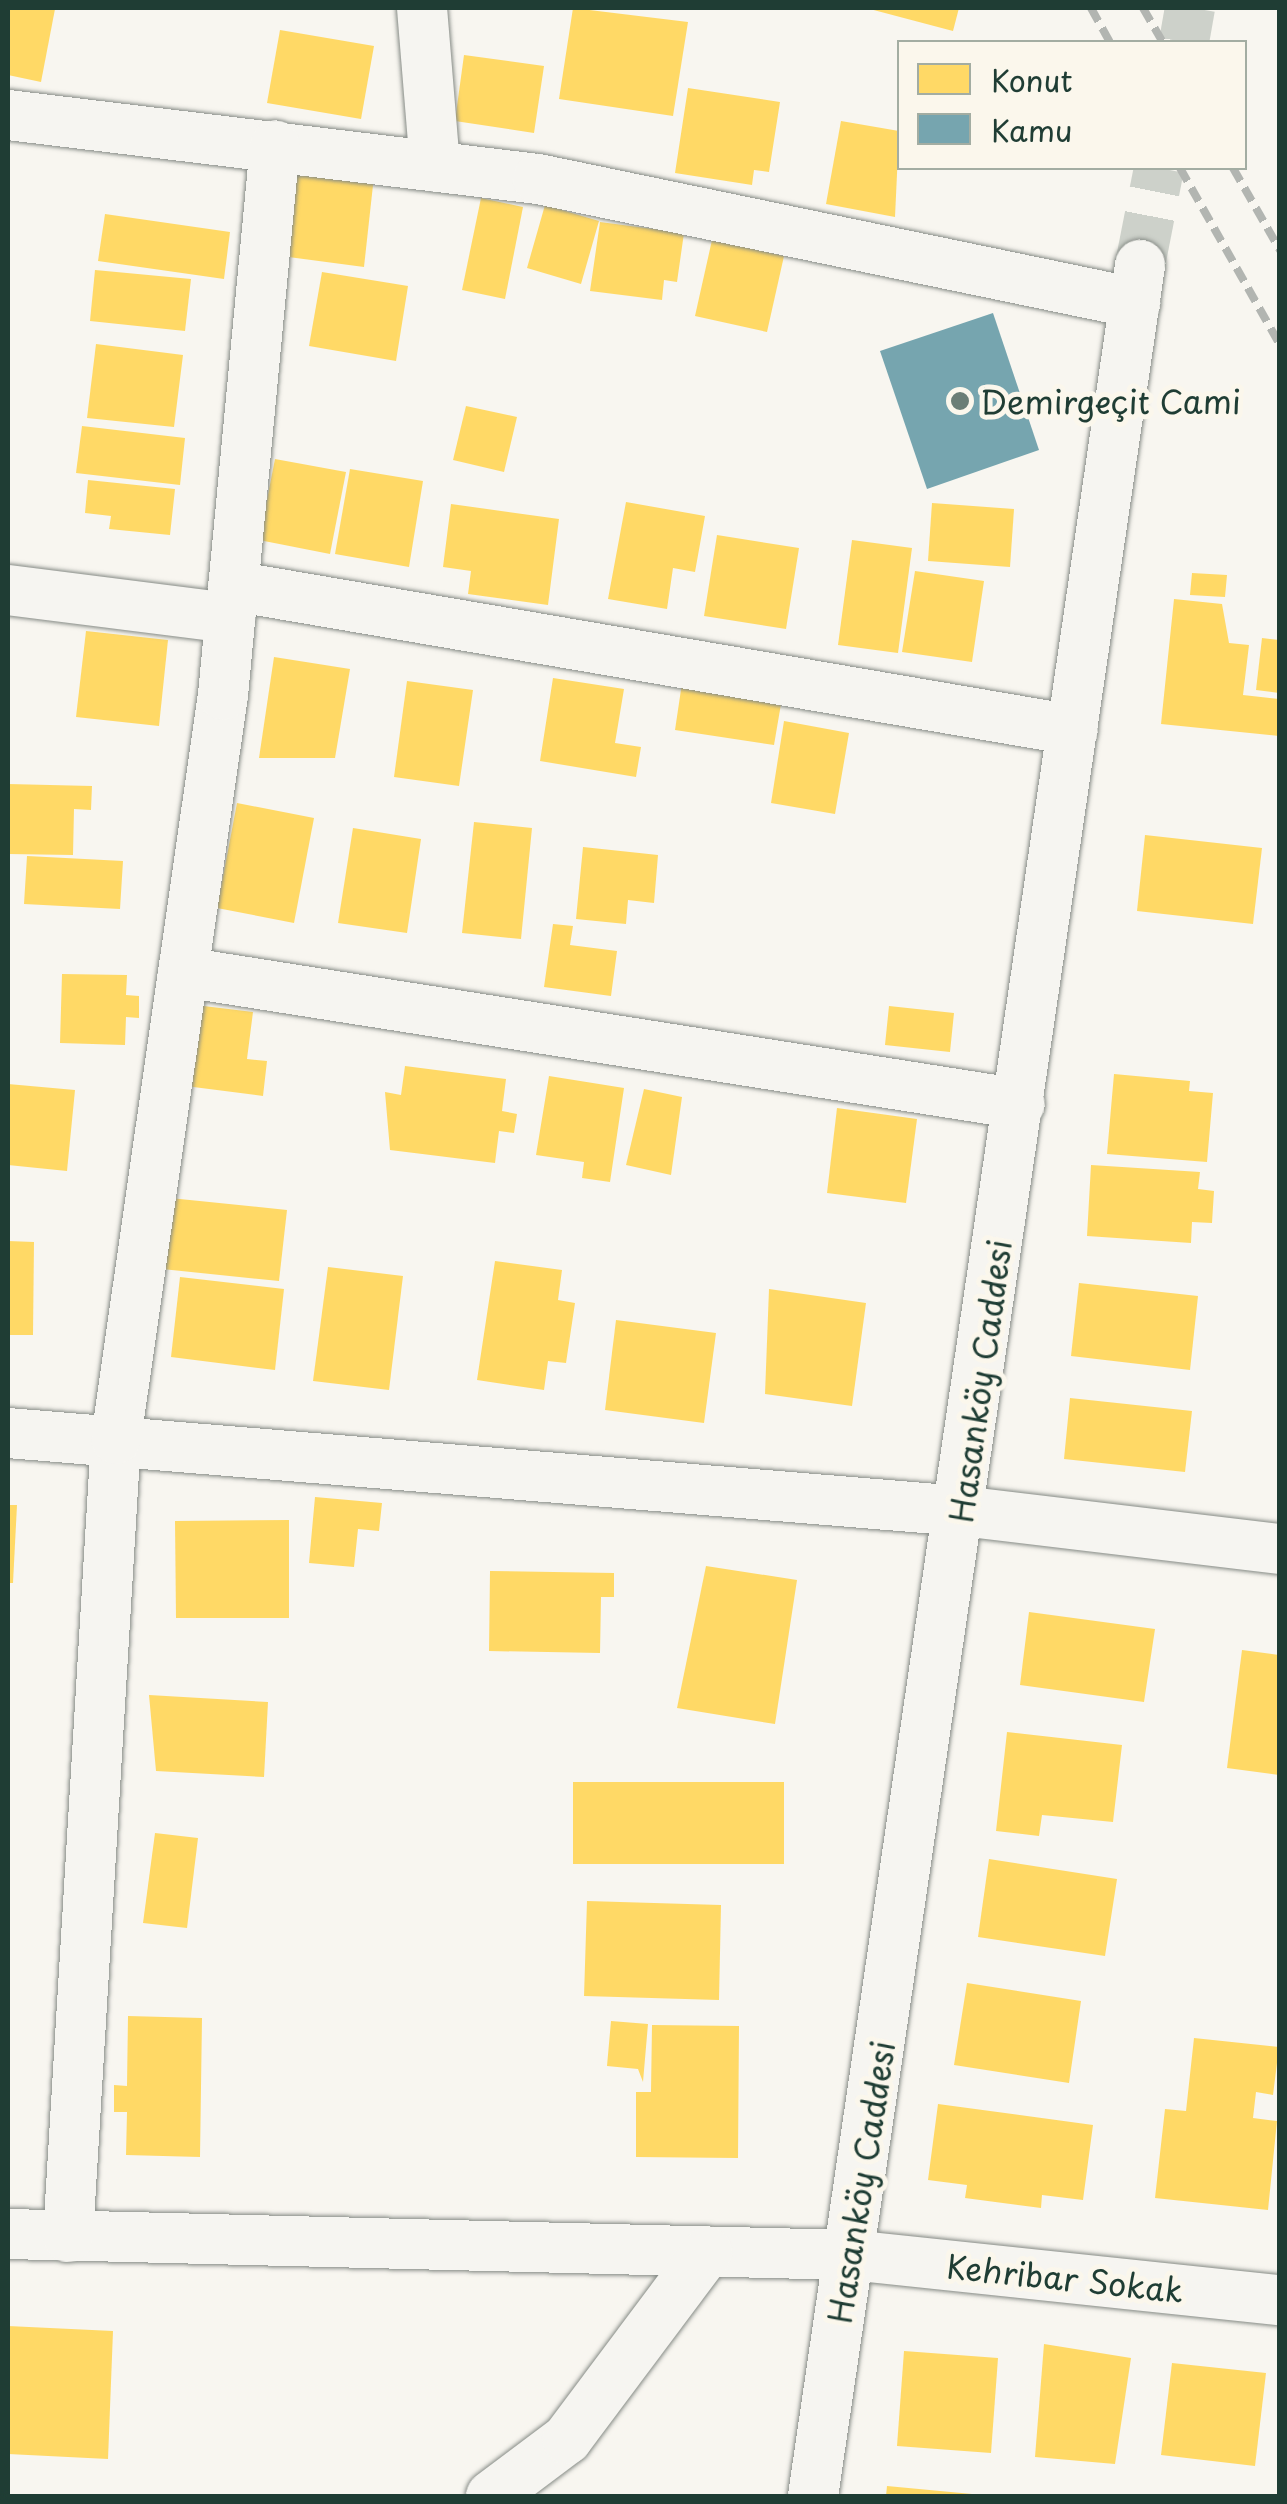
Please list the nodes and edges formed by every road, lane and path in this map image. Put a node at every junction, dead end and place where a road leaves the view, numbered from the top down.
1 (422, 8) edge
2 (8, 115) edge
3 (275, 145) junction
4 (435, 166) junction
5 (8, 590) edge
6 (232, 602) junction
7 (1073, 730) junction
8 (183, 972) junction
9 (1020, 1104) junction
10 (8, 1433) edge
11 (116, 1439) junction
12 (961, 1511) junction
13 (1280, 1549) edge
14 (8, 2234) edge
15 (68, 2237) junction
16 (707, 2252) junction
17 (850, 2256) junction
18 (1280, 2300) edge
19 (491, 2496) edge
20 (813, 2496) edge

1 - 4 street
2 - 3 street
3 - 4 street
3 - 6 street
4 - 7 street, Hasanköy Caddesi
5 - 6 street
6 - 7 street
6 - 8 street
7 - 9 street, Hasanköy Caddesi
8 - 9 street
8 - 11 street
9 - 12 street, Hasanköy Caddesi
10 - 11 street
11 - 12 street
11 - 15 street
12 - 13 street
12 - 17 street, Hasanköy Caddesi
14 - 15 street, Kehribar Sokak
15 - 16 street, Kehribar Sokak
16 - 17 street, Kehribar Sokak
16 - 19 street
17 - 18 street, Kehribar Sokak
17 - 20 street, Hasanköy Caddesi

